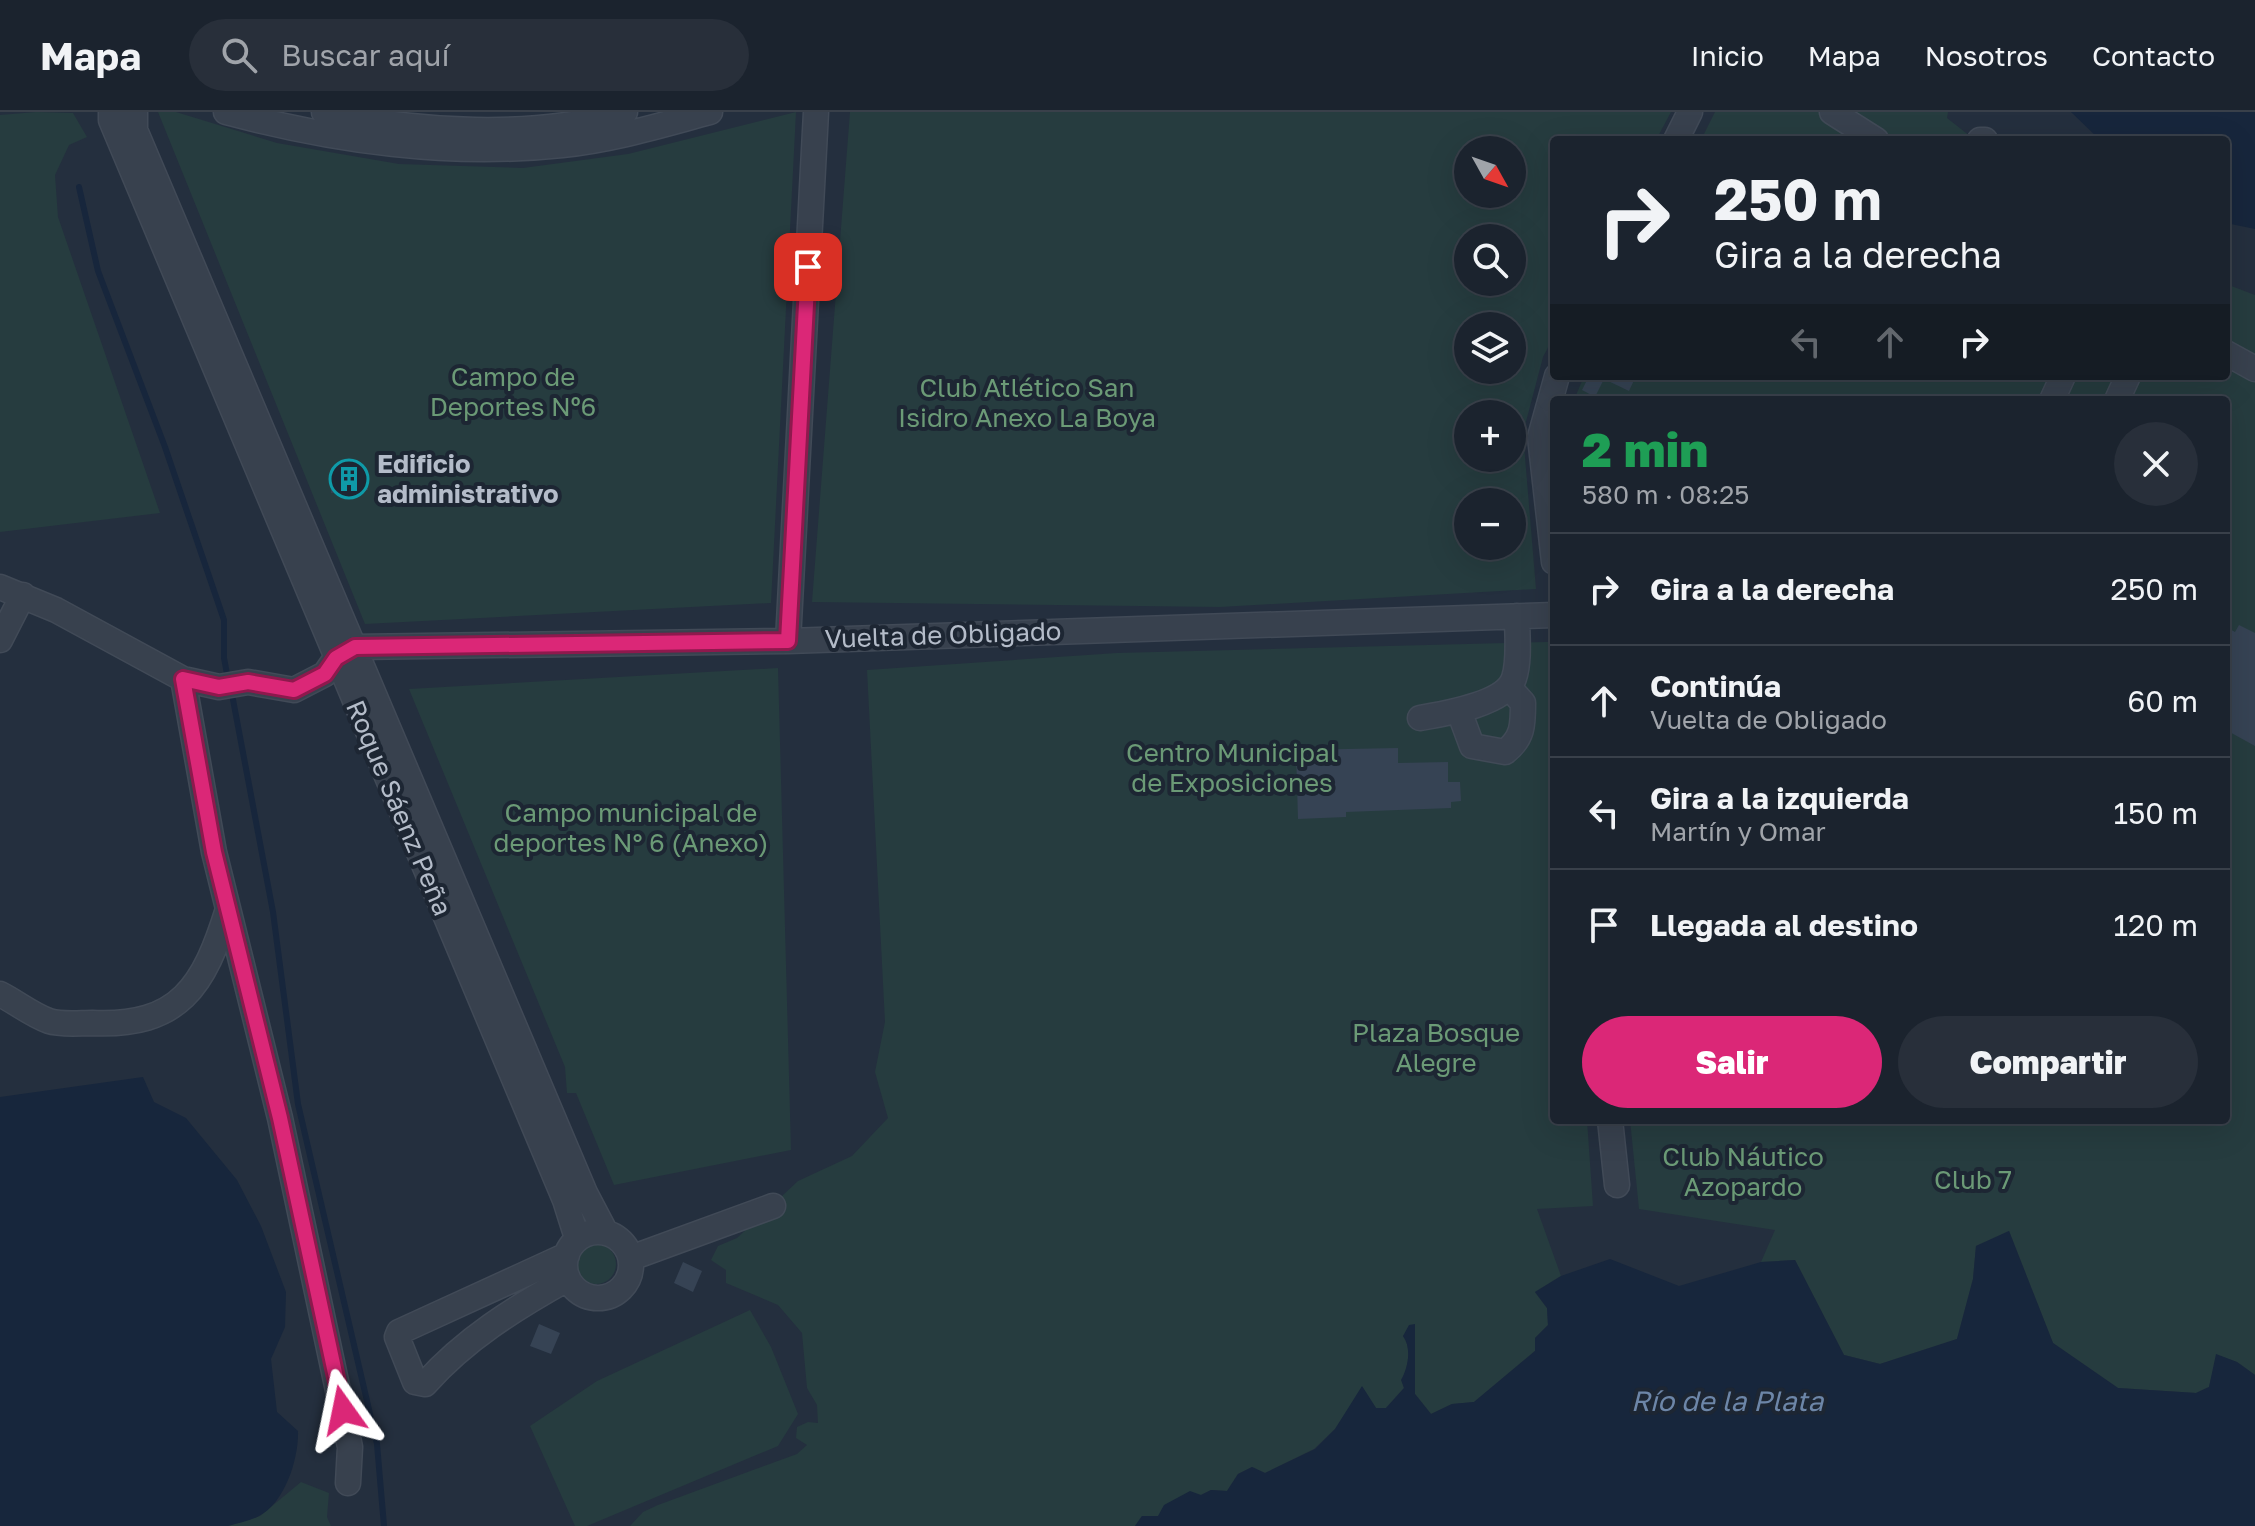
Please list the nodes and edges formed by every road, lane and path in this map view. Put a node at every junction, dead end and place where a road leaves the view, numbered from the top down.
1 (111, 112) edge
2 (135, 112) edge
3 (226, 112) edge
4 (324, 112) edge
5 (625, 112) edge
6 (710, 112) edge
7 (816, 112) edge
8 (1690, 112) edge
9 (1832, 112) edge
10 (1678, 136) edge
11 (1870, 136) edge
12 (2230, 355) edge
13 (2255, 369) edge
14 (1550, 401) edge
15 (1550, 526) edge
16 (0, 587) edge
17 (23, 595) junction
18 (1550, 615) edge
19 (1517, 616) junction
20 (0, 640) edge
21 (788, 641) junction
22 (346, 652) junction
23 (183, 679) junction
24 (1509, 687) junction
25 (1459, 711) junction
26 (1420, 718) dead end
27 (228, 908) junction
28 (0, 994) edge
29 (1610, 1124) edge
30 (1617, 1185) dead end
31 (773, 1206) dead end
32 (606, 1233) junction
33 (570, 1257) junction
34 (631, 1258) junction
35 (348, 1483) dead end

1 - 22 street, Roque Sáenz Peña
2 - 22 street, Roque Sáenz Peña
3 - 6 street
4 - 5 street
7 - 21 street
8 - 10 street
9 - 11 street
12 - 13 street
14 - 15 street
16 - 17 street
17 - 20 street
17 - 23 street
18 - 19 street, Vuelta de Obligado
19 - 21 street, Vuelta de Obligado
19 - 24 street
21 - 22 street, Vuelta de Obligado
22 - 23 street
22 - 32 street, Roque Sáenz Peña
22 - 33 street, Roque Sáenz Peña
23 - 27 street
24 - 25 street
24 - 25 street
25 - 26 street
27 - 28 street
27 - 35 street
29 - 30 street
31 - 34 street
32 - 33 street
32 - 34 street, Roque Sáenz Peña
33 - 33 street
33 - 34 street

